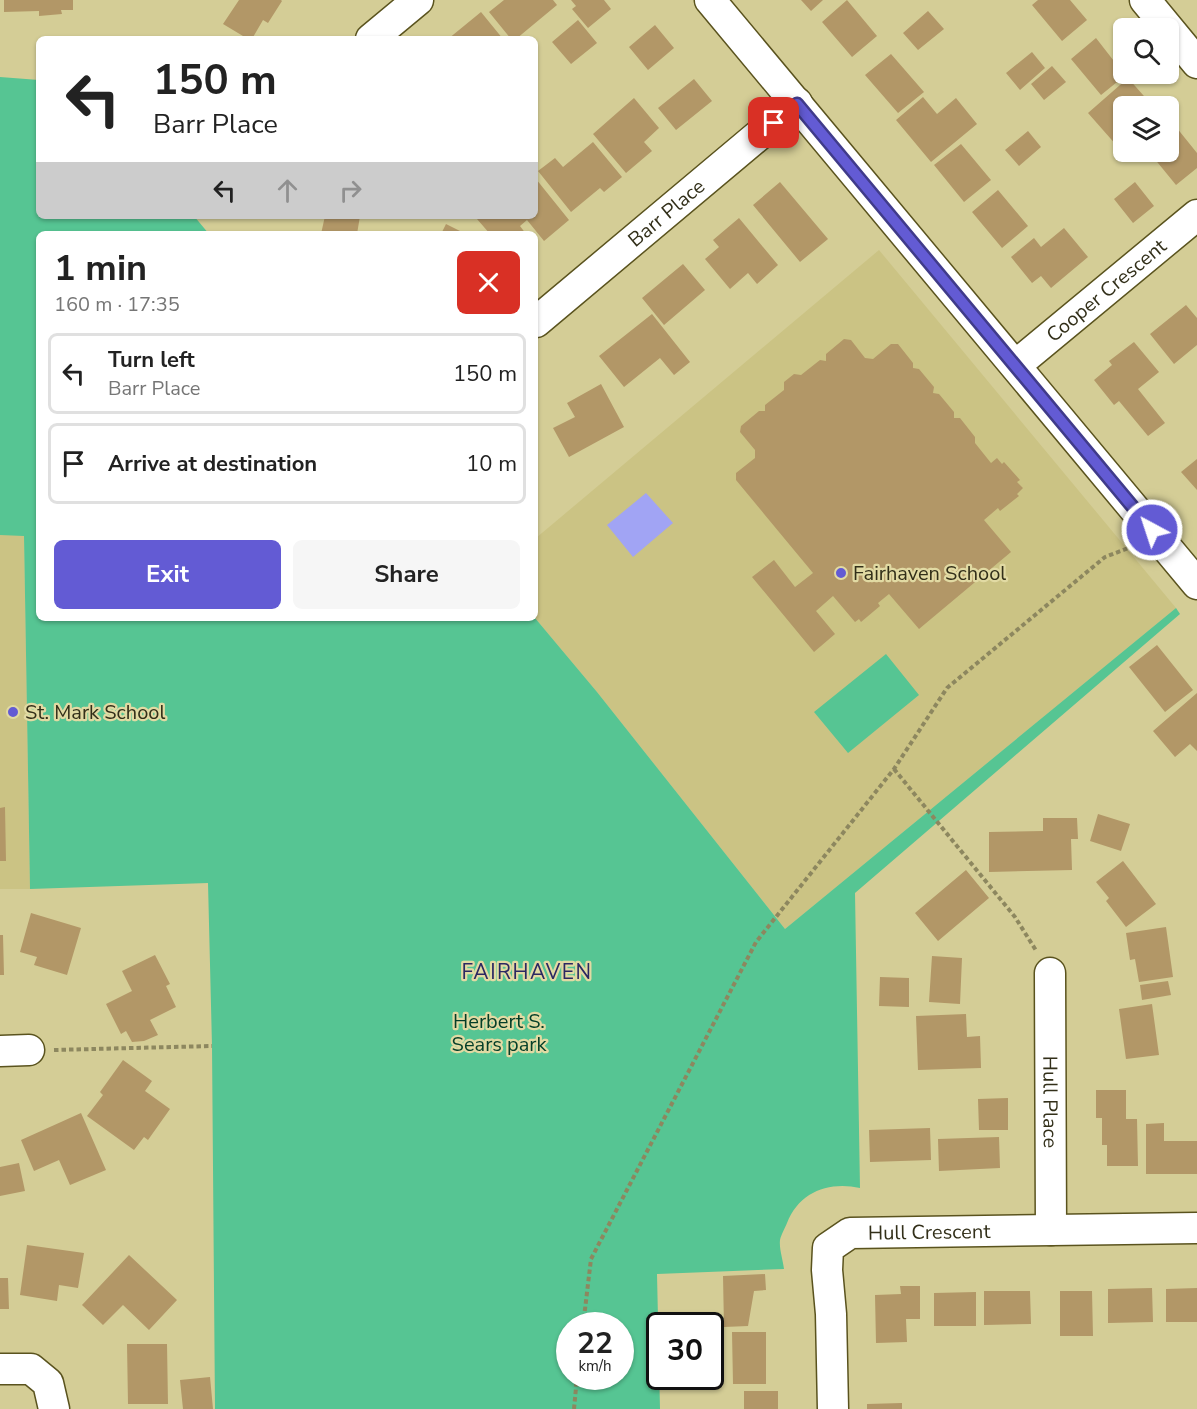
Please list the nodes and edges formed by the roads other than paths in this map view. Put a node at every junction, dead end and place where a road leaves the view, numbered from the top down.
1 (418, 0) edge
2 (710, 0) edge
3 (1145, 0) edge
4 (375, 36) edge
5 (1197, 63) edge
6 (797, 104) junction
7 (1197, 215) edge
8 (538, 320) edge
9 (1016, 365) junction
10 (1197, 585) edge
11 (1050, 973) road end
12 (1197, 1228) edge
13 (1051, 1230) junction
14 (0, 1369) edge
15 (54, 1409) edge
16 (833, 1409) edge

1 - 4 street
2 - 6 street
3 - 5 street
6 - 8 street, Barr Place
6 - 9 street
7 - 9 street, Cooper Crescent
9 - 10 street
11 - 13 street, Hull Place
12 - 13 street, Hull Crescent
13 - 16 street, Hull Crescent
14 - 15 street

